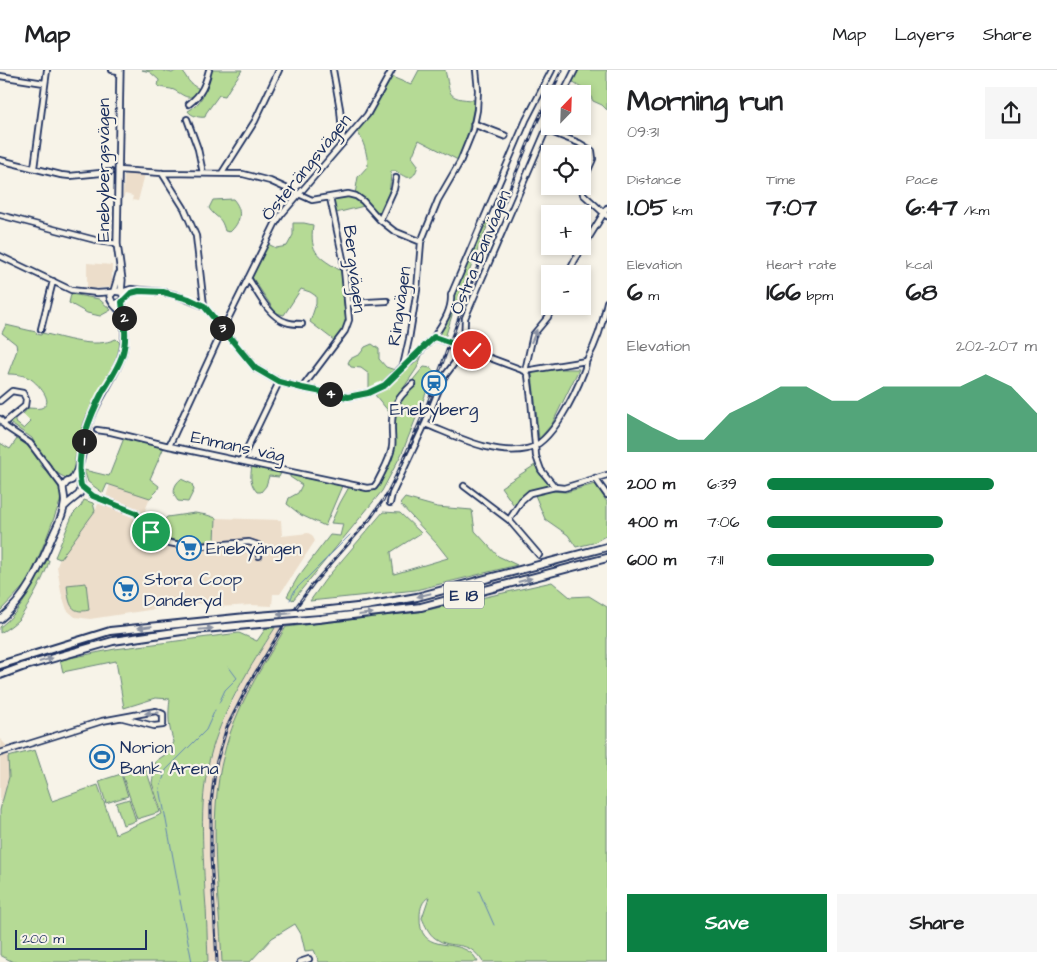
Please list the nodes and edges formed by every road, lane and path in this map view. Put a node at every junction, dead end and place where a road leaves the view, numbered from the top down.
1 (47, 70) edge
2 (112, 70) edge
3 (209, 70) edge
4 (279, 70) edge
5 (333, 70) edge
6 (392, 70) edge
7 (476, 70) edge
8 (552, 70) edge
9 (576, 70) edge
10 (119, 71) edge
11 (0, 76) edge
12 (44, 83) junction
13 (567, 85) edge
14 (189, 104) dead end
15 (187, 119) dead end
16 (474, 124) junction
17 (544, 135) edge
18 (558, 135) edge
19 (504, 136) dead end
20 (343, 143) junction
21 (581, 145) edge
22 (0, 160) edge
23 (34, 168) junction
24 (118, 170) junction
25 (111, 172) dead end
26 (162, 173) junction
27 (202, 173) junction
28 (222, 173) junction
29 (396, 178) dead end
30 (298, 194) junction
31 (584, 195) edge
32 (330, 198) junction
33 (606, 212) edge
34 (0, 215) edge
35 (380, 220) junction
36 (421, 242) junction
37 (118, 244) junction
38 (0, 256) edge
39 (572, 265) edge
40 (120, 269) junction
41 (248, 278) junction
42 (53, 282) junction
43 (113, 292) junction
44 (97, 293) junction
45 (122, 296) junction
46 (387, 301) dead end
47 (112, 302) junction
48 (607, 302) edge
49 (349, 303) junction
50 (204, 306) junction
51 (124, 315) junction
52 (549, 315) edge
53 (606, 317) edge
54 (302, 324) dead end
55 (41, 329) dead end
56 (223, 329) junction
57 (434, 337) junction
58 (464, 347) junction
59 (586, 360) junction
60 (403, 366) junction
61 (525, 371) junction
62 (279, 382) junction
63 (413, 384) dead end
64 (302, 388) junction
65 (0, 401) edge
66 (1, 421) edge
67 (425, 424) junction
68 (97, 430) dead end
69 (169, 446) junction
70 (535, 446) junction
71 (241, 461) junction
72 (78, 468) junction
73 (607, 475) edge
74 (595, 478) junction
75 (67, 483) junction
76 (80, 485) junction
77 (464, 486) dead end
78 (554, 487) junction
79 (65, 495) junction
80 (79, 495) junction
81 (607, 495) edge
82 (93, 496) junction
83 (72, 498) junction
84 (390, 503) dead end
85 (64, 507) junction
86 (509, 520) junction
87 (607, 547) edge
88 (539, 554) dead end
89 (260, 556) dead end
90 (607, 558) edge
91 (0, 619) edge
92 (0, 665) edge
93 (0, 675) edge
94 (123, 718) junction
95 (0, 753) edge
96 (309, 958) dead end
97 (300, 962) edge

1 - 12 street
2 - 10 street
3 - 14 street
4 - 28 street
5 - 20 street
6 - 20 street, Österängsvägen
7 - 16 street, Ringvägen
8 - 57 street
9 - 13 street
10 - 24 main road, Enebybergsvägen
11 - 12 street
12 - 23 street
15 - 27 street
16 - 19 main road
16 - 36 street, Ringvägen
17 - 58 street, Östra Banvägen
18 - 21 street
20 - 30 street, Österängsvägen
22 - 23 street
23 - 25 street
24 - 26 street
24 - 37 main road, Enebybergsvägen
26 - 27 street
26 - 50 street
27 - 28 street
28 - 30 street
29 - 35 street
30 - 32 street
30 - 41 street, Österängsvägen
31 - 33 street
32 - 35 street
32 - 49 street, Bergvägen
33 - 39 street
34 - 37 street
35 - 36 street
36 - 60 street, Ringvägen
37 - 40 main road, Enebybergsvägen
38 - 42 street
40 - 43 main road, Enebybergsvägen
40 - 45 main road, Enebybergsvägen
41 - 54 street
41 - 56 street, Österängsvägen
42 - 44 street
42 - 55 street
43 - 44 street
43 - 45 main road
43 - 47 main road, Enebybergsvägen
44 - 47 street
45 - 47 main road
45 - 50 street, Ringvägen
45 - 51 main road, Enebybergsvägen
46 - 49 street
47 - 51 main road
48 - 53 street
49 - 64 street, Bergvägen
50 - 56 street, Ringvägen
51 - 72 main road, Enebybergsvägen
61 -> 52 street
53 - 59 street
56 - 62 street, Ringvägen
56 - 69 street, Österängsvägen
57 - 58 street
57 - 60 street
58 - 61 street
58 - 67 street, Östra Banvägen
59 - 61 street
59 - 70 street
60 - 64 street, Ringvägen
61 - 70 street
62 - 64 street, Ringvägen
62 - 71 street
63 - 71 street, Enmans väg
65 - 66 street
66 - 75 street
67 - 70 street
67 - 84 street, Östra Banvägen
68 - 69 street, Enmans väg
69 - 71 street, Enmans väg
70 - 78 street
72 - 75 main road, Enebybergsvägen
72 - 76 main road, Enebybergsvägen
73 - 74 street
74 - 78 street
74 - 81 street
75 - 76 main road
75 - 79 main road
76 - 80 main road, Enebybergsvägen
76 - 82 street
77 - 86 street
78 - 86 street
79 - 83 main road
79 - 85 main road
80 - 82 street
80 - 83 main road
82 - 89 street
83 - 85 main road
85 - 91 main road
86 - 88 street
87 -> 92 highway, E 18, bridge
93 -> 90 highway, E 18, bridge
94 -> 94 street
94 - 95 street
96 - 97 street

